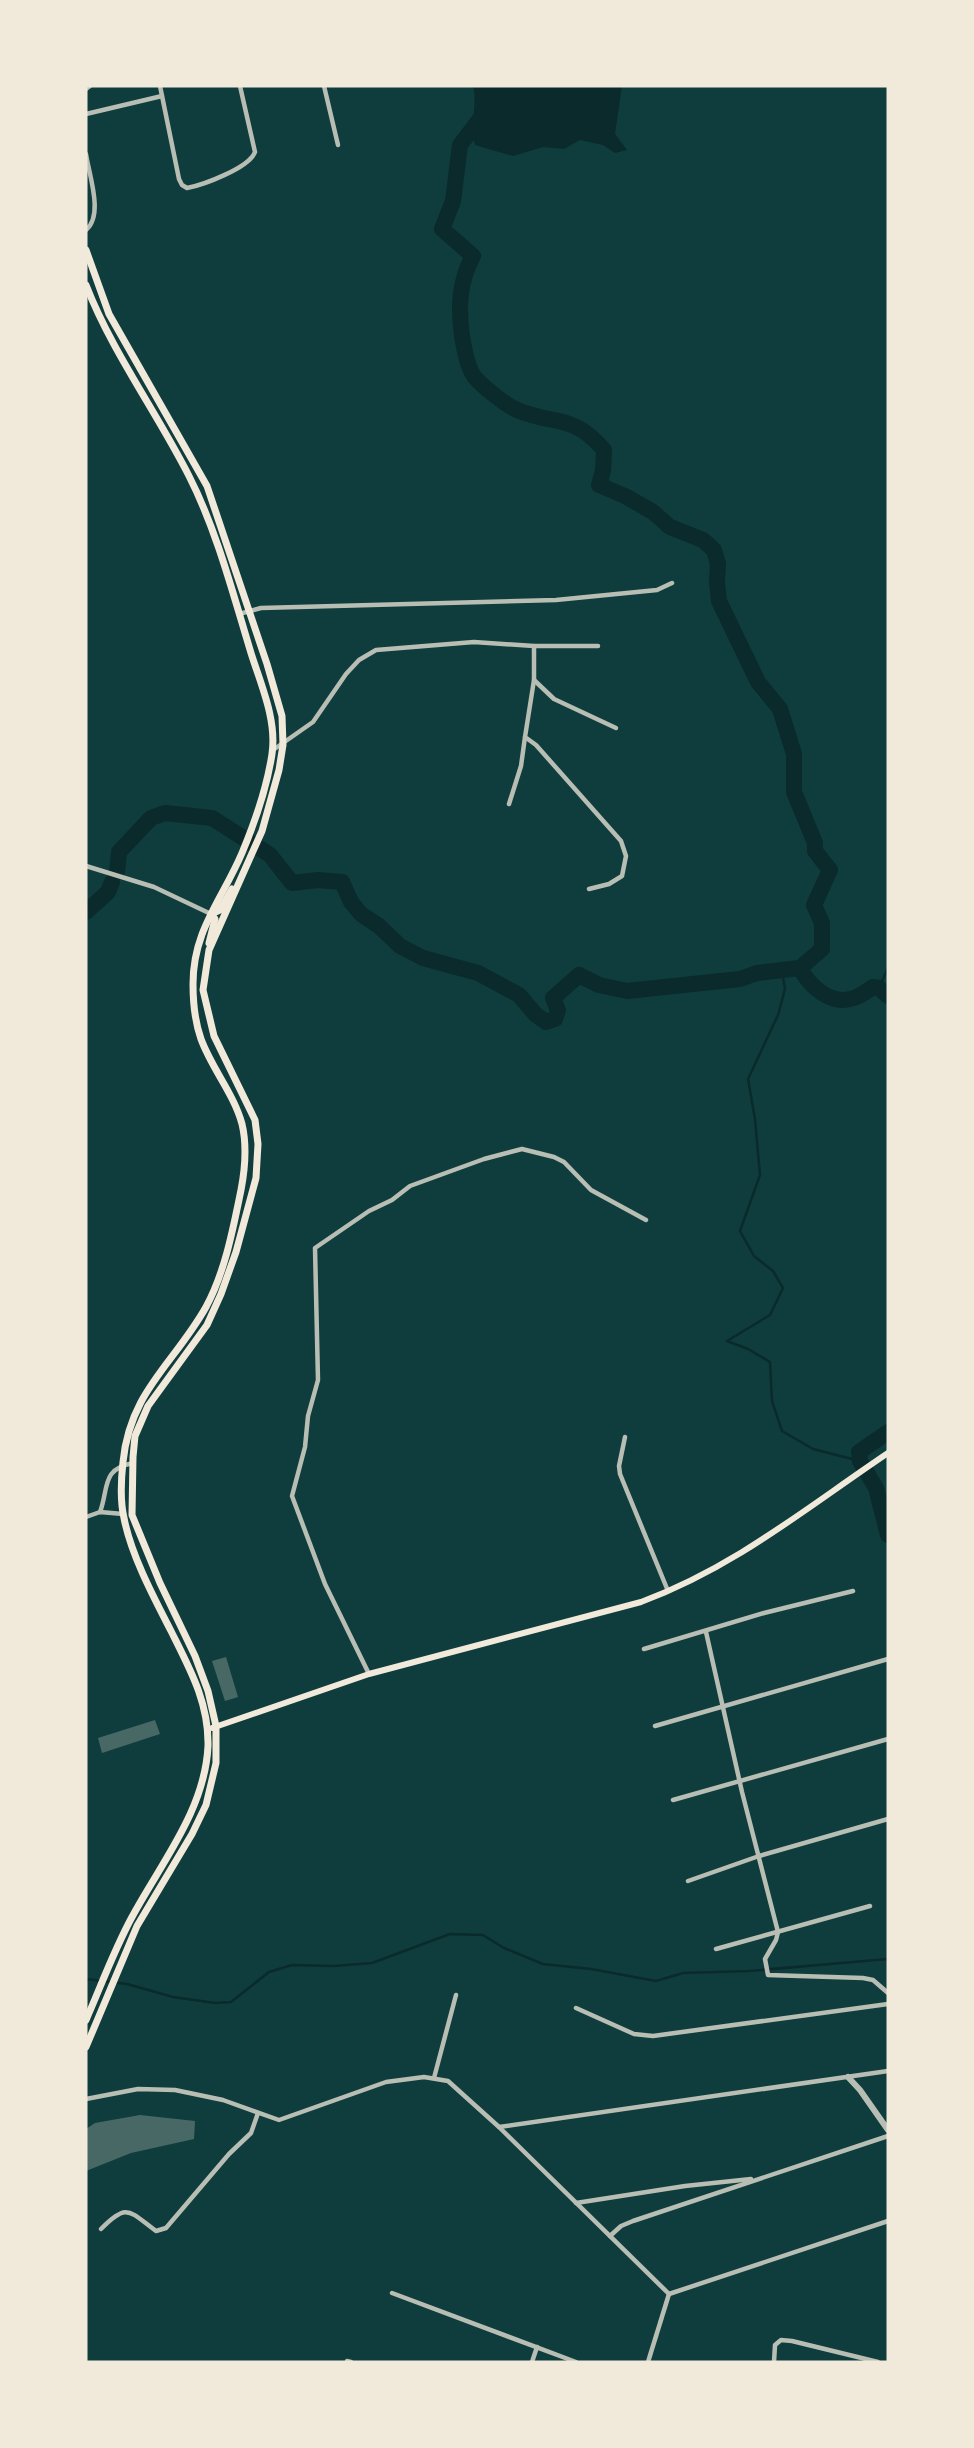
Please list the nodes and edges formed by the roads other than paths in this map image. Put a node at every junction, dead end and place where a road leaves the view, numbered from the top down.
1 (90, 86) edge
2 (160, 86) edge
3 (240, 86) edge
4 (324, 86) edge
5 (86, 89) edge
6 (162, 96) junction
7 (86, 114) edge
8 (338, 145) dead end
9 (86, 154) edge
10 (86, 230) edge
11 (86, 250) edge
12 (86, 285) edge
13 (672, 583) dead end
14 (249, 610) junction
15 (239, 614) junction
16 (534, 646) junction
17 (598, 646) dead end
18 (534, 680) junction
19 (616, 728) dead end
20 (525, 737) junction
21 (283, 745) junction
22 (273, 750) junction
23 (509, 804) dead end
24 (86, 866) edge
25 (245, 871) junction
26 (589, 889) dead end
27 (211, 914) junction
28 (209, 950) junction
29 (646, 1220) dead end
30 (625, 1437) dead end
31 (888, 1453) edge
32 (133, 1463) junction
33 (122, 1465) junction
34 (100, 1512) junction
35 (122, 1514) junction
36 (132, 1515) junction
37 (86, 1517) edge
38 (853, 1591) dead end
39 (668, 1592) junction
40 (706, 1632) junction
41 (644, 1649) dead end
42 (888, 1659) edge
43 (369, 1674) junction
44 (724, 1706) junction
45 (216, 1726) junction
46 (655, 1726) dead end
47 (207, 1729) junction
48 (888, 1739) edge
49 (740, 1782) junction
50 (673, 1800) dead end
51 (888, 1819) edge
52 (759, 1856) junction
53 (688, 1881) dead end
54 (870, 1906) dead end
55 (778, 1932) junction
56 (716, 1949) dead end
57 (888, 1993) edge
58 (456, 1995) dead end
59 (888, 2004) edge
60 (576, 2008) dead end
61 (86, 2020) edge
62 (86, 2047) edge
63 (888, 2071) edge
64 (434, 2077) junction
65 (848, 2077) junction
66 (86, 2099) edge
67 (258, 2113) junction
68 (499, 2127) junction
69 (888, 2130) edge
70 (888, 2136) edge
71 (759, 2178) junction
72 (575, 2204) junction
73 (888, 2221) edge
74 (101, 2229) dead end
75 (610, 2236) junction
76 (392, 2293) dead end
77 (669, 2294) junction
78 (537, 2347) junction
79 (532, 2362) edge
80 (576, 2362) edge
81 (648, 2362) edge
82 (774, 2362) edge
83 (878, 2362) edge

1 - 5 street
2 - 6 street
3 - 6 street
4 - 8 street
6 - 7 street
9 - 10 street
11 - 14 main road
12 - 15 main road
13 - 14 street
14 - 15 street
14 - 21 main road
15 - 22 main road
16 - 17 street
16 - 18 street
16 - 21 street
18 - 19 street
18 - 20 street
20 - 23 street
20 - 26 street
21 - 22 street
21 - 25 main road
22 - 27 main road
24 - 27 street
25 - 27 main road
25 - 28 main road
27 - 28 main road
27 - 33 main road
28 - 32 main road
29 - 43 street
30 - 39 street
31 - 39 main road
32 - 33 street
32 - 36 main road
33 - 34 street
33 - 35 main road
34 - 35 street
34 - 37 street
35 - 36 street
35 - 47 main road
36 - 45 main road
38 - 40 street
39 - 43 main road
40 - 41 street
40 - 44 street
42 - 44 street
43 - 45 main road
44 - 46 street
44 - 49 street
45 - 47 main road
45 - 62 main road
47 - 61 main road
48 - 49 street
49 - 50 street
49 - 52 street
51 - 52 street
52 - 53 street
52 - 55 street
54 - 55 street
55 - 56 street
55 - 57 street
58 - 64 street
59 - 60 street
63 - 65 street
64 - 67 street
64 - 68 street
65 - 68 street
65 - 69 street
66 - 67 street
67 - 74 street
68 - 72 street
70 - 71 street
71 - 72 street
71 - 75 street
72 - 75 street
73 - 77 street
75 - 77 street
76 - 78 street
77 - 81 street
78 - 79 street
78 - 80 street
82 - 83 street

